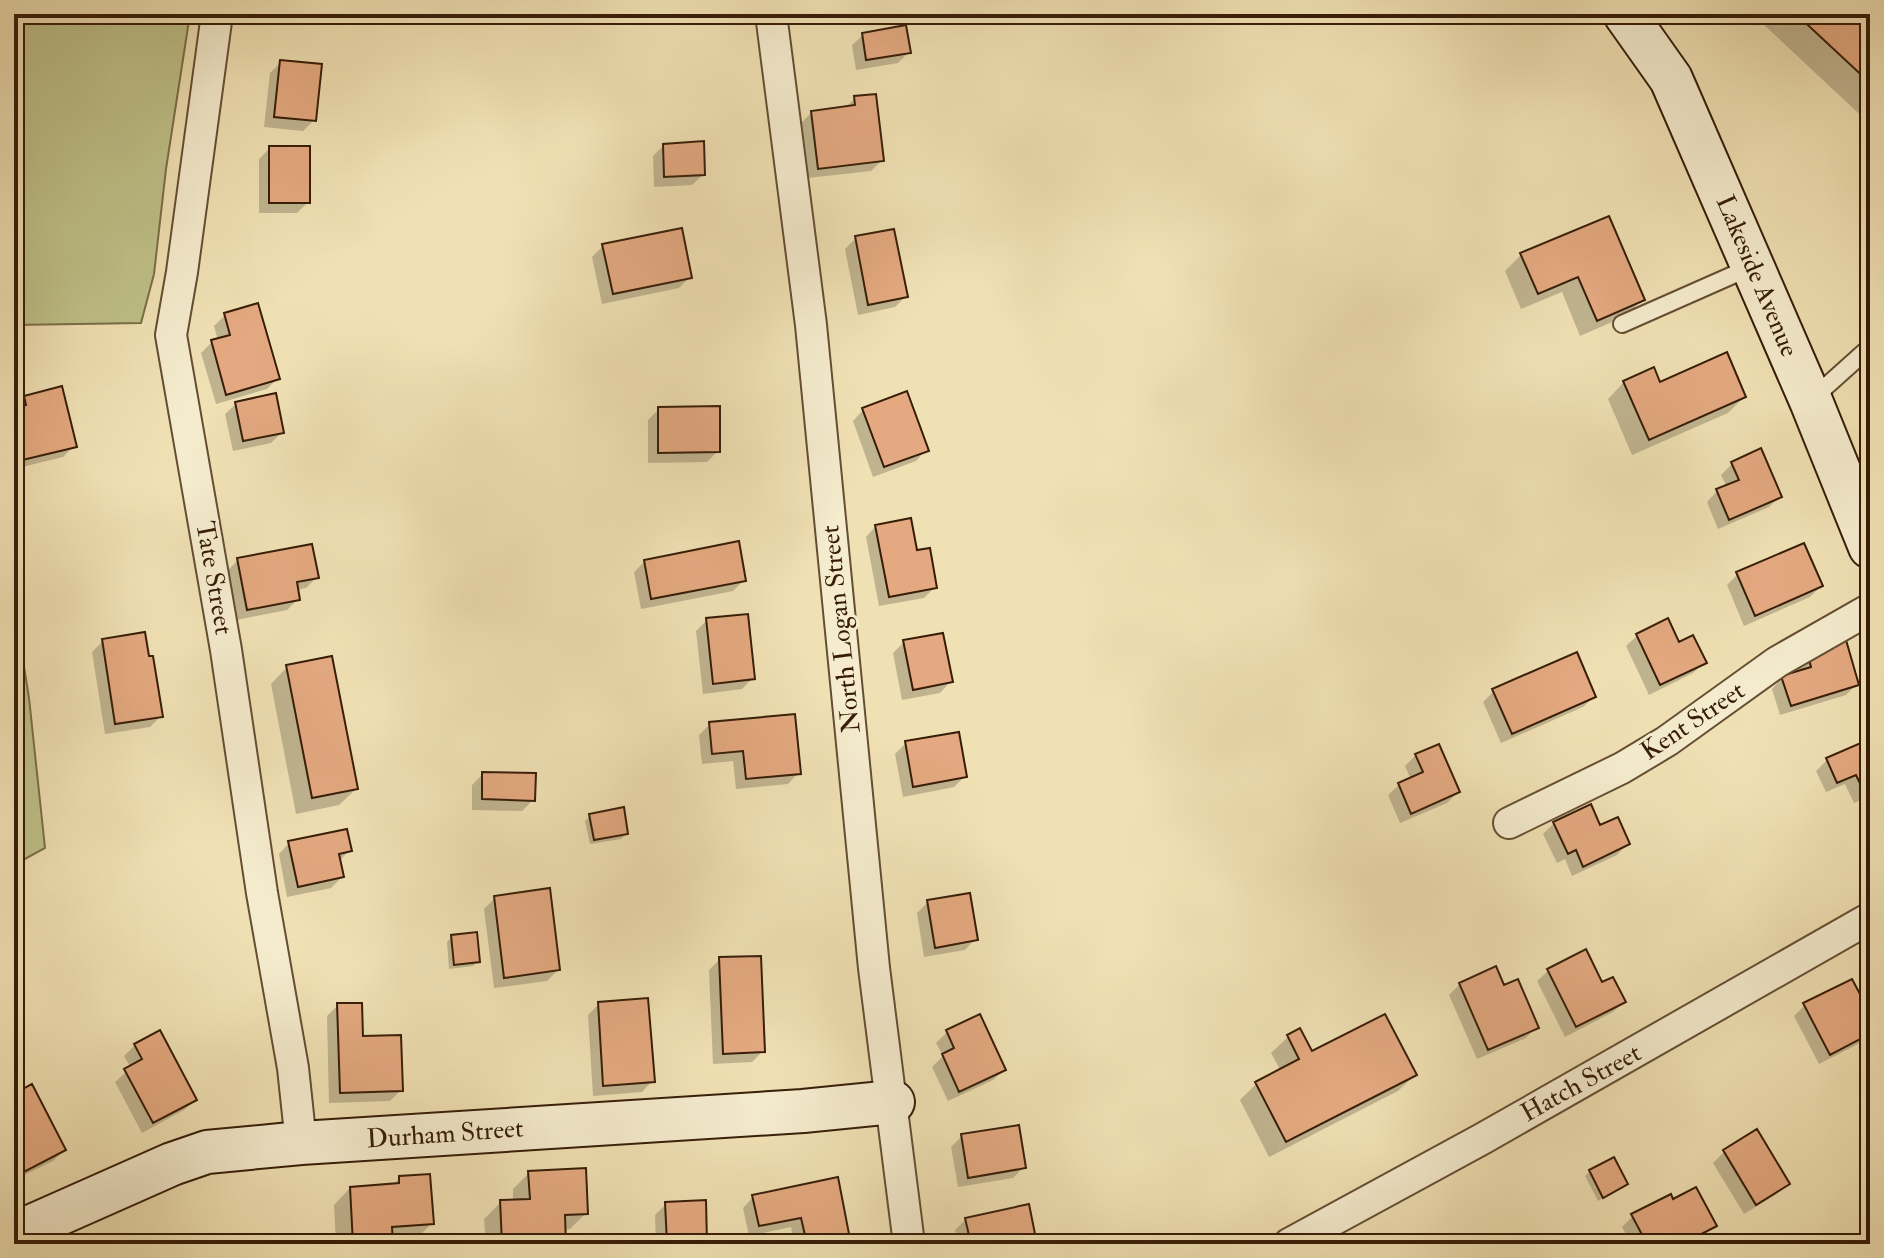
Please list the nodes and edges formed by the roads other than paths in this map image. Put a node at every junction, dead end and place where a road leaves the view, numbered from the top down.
1 (217, 14) edge
2 (771, 14) edge
3 (1625, 14) edge
4 (1753, 266) junction
5 (1622, 324) dead end
6 (1870, 347) edge
7 (1811, 401) junction
8 (1870, 547) edge
9 (1870, 609) edge
10 (1509, 823) dead end
11 (1870, 918) edge
12 (893, 1102) junction
13 (301, 1143) junction
14 (39, 1232) edge
15 (909, 1244) edge
16 (1289, 1244) edge

1 - 13 street, Tate Street
2 - 12 street, North Logan Street
3 - 4 street, Lakeside Avenue
4 - 5 lane
4 - 7 street, Lakeside Avenue
6 - 7 lane
7 - 8 street, Lakeside Avenue
9 - 10 street, Kent Street
11 - 16 street, Hatch Street
12 - 13 street, Durham Street
12 - 15 street, North Logan Street
13 - 14 street, Durham Street

